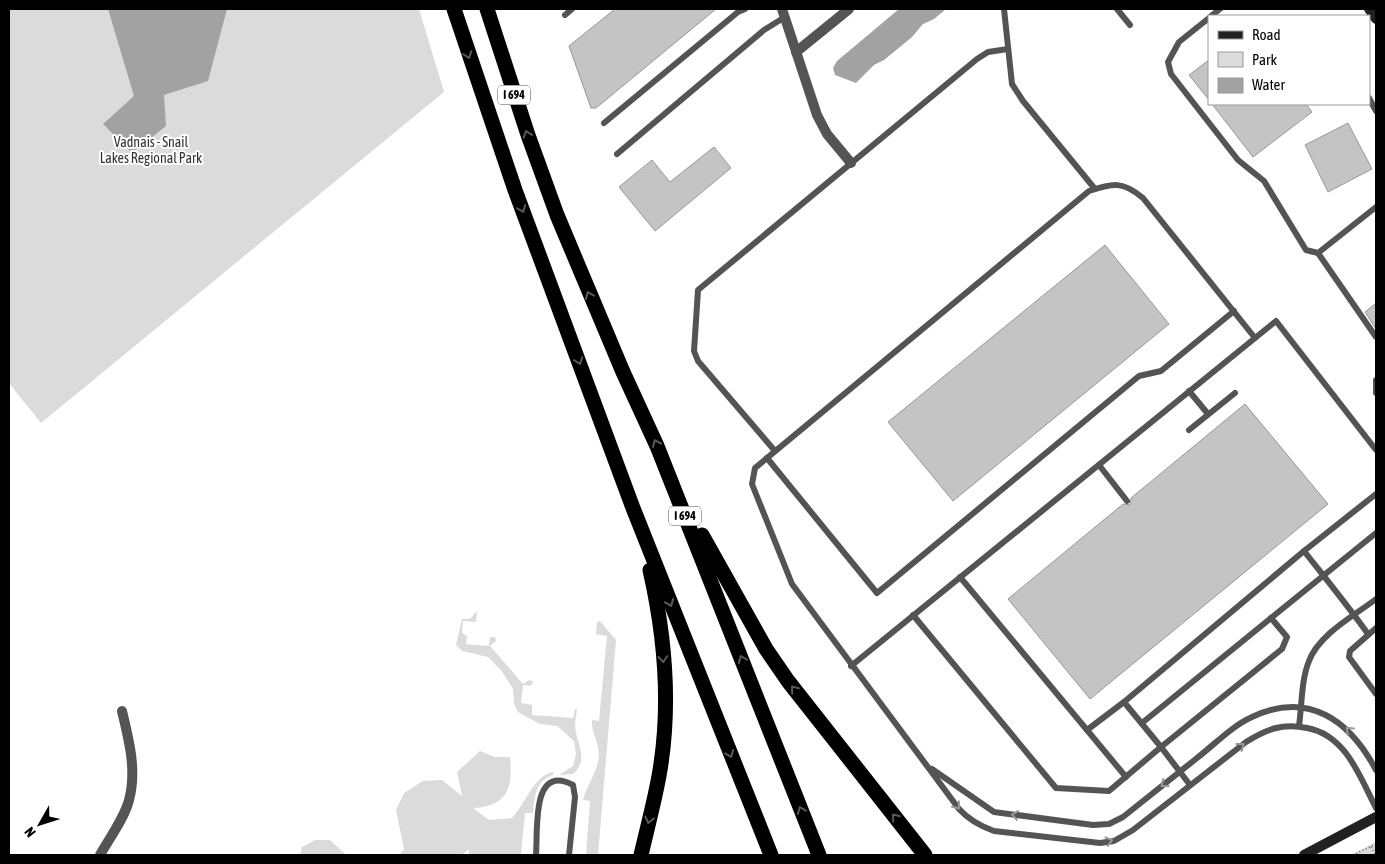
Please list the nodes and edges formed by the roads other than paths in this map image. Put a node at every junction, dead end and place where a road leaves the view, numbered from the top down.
1 (454, 9) edge
2 (487, 9) edge
3 (572, 9) edge
4 (745, 9) edge
5 (849, 9) edge
6 (1004, 9) edge
7 (1116, 9) edge
8 (1369, 9) edge
9 (784, 13) edge
10 (565, 15) dead end
11 (1208, 19) edge
12 (1376, 19) edge
13 (1130, 25) dead end
14 (1008, 49) junction
15 (796, 52) junction
16 (1370, 100) edge
17 (1376, 111) edge
18 (604, 123) dead end
19 (617, 154) dead end
20 (851, 163) junction
21 (1095, 188) junction
22 (1376, 207) edge
23 (1318, 252) junction
24 (1234, 311) junction
25 (1255, 338) junction
26 (1376, 338) edge
27 (1376, 380) edge
28 (1189, 391) junction
29 (1235, 393) dead end
30 (1376, 393) edge
31 (1208, 414) junction
32 (1189, 430) dead end
33 (1376, 450) edge
34 (775, 451) junction
35 (767, 458) junction
36 (664, 464) junction
37 (1098, 465) junction
38 (1376, 494) edge
39 (1128, 500) dead end
40 (633, 508) junction
41 (1376, 533) edge
42 (1304, 551) junction
43 (1323, 575) junction
44 (960, 577) junction
45 (1376, 599) edge
46 (1355, 615) junction
47 (913, 616) junction
48 (1271, 618) junction
49 (1376, 628) edge
50 (1368, 634) junction
51 (851, 666) junction
52 (1376, 694) edge
53 (1124, 702) junction
54 (1301, 708) junction
55 (122, 711) dead end
56 (1142, 723) junction
57 (1299, 726) junction
58 (1087, 730) junction
59 (1161, 747) junction
60 (928, 766) junction
61 (1376, 770) edge
62 (1180, 772) junction
63 (1126, 777) junction
64 (1190, 785) junction
65 (1376, 808) edge
66 (1376, 817) edge
67 (100, 855) edge
68 (536, 855) edge
69 (569, 855) edge
70 (641, 855) edge
71 (771, 855) edge
72 (819, 855) edge
73 (924, 855) edge
74 (1304, 855) edge

1 -> 40 highway, I 694
36 -> 2 highway, I 694
3 - 10 lane
4 - 18 lane
5 - 15 street
6 - 14 lane
7 - 13 lane
8 - 12 street
9 - 15 street
9 - 19 lane
11 - 23 lane
14 - 20 lane
14 - 21 lane
15 - 20 street
16 - 17 lane
20 - 34 lane
21 - 24 lane
21 - 34 lane
22 - 23 lane
23 - 26 lane
24 - 25 lane
24 - 35 lane
25 - 28 lane
25 - 33 lane
27 - 30 lane
28 - 31 lane
28 - 37 lane
29 - 31 lane
31 - 32 lane
34 - 35 lane
35 - 51 lane
72 -> 36 highway, I 694
73 -> 36 highway
37 - 39 lane
37 - 44 lane
38 - 42 lane
40 -> 70 highway
40 -> 71 highway, I 694
41 - 43 lane
42 - 43 lane
42 - 53 lane
43 - 46 lane
43 - 48 lane
44 - 47 lane
44 - 58 lane
45 - 46 lane
46 - 50 lane
46 - 54 lane
47 - 51 lane
47 - 63 lane
48 - 56 lane
48 - 59 lane
49 - 50 lane
50 - 52 lane
51 - 60 lane
53 - 56 lane
53 - 58 lane
54 - 57 lane
61 -> 54 lane
54 - 62 lane
55 - 67 street
56 - 59 lane
64 -> 57 lane
57 - 65 lane
58 - 63 lane
59 - 62 lane
59 - 63 lane
62 -> 60 lane
60 -> 64 lane
62 - 64 lane
66 - 74 street
68 - 69 lane

